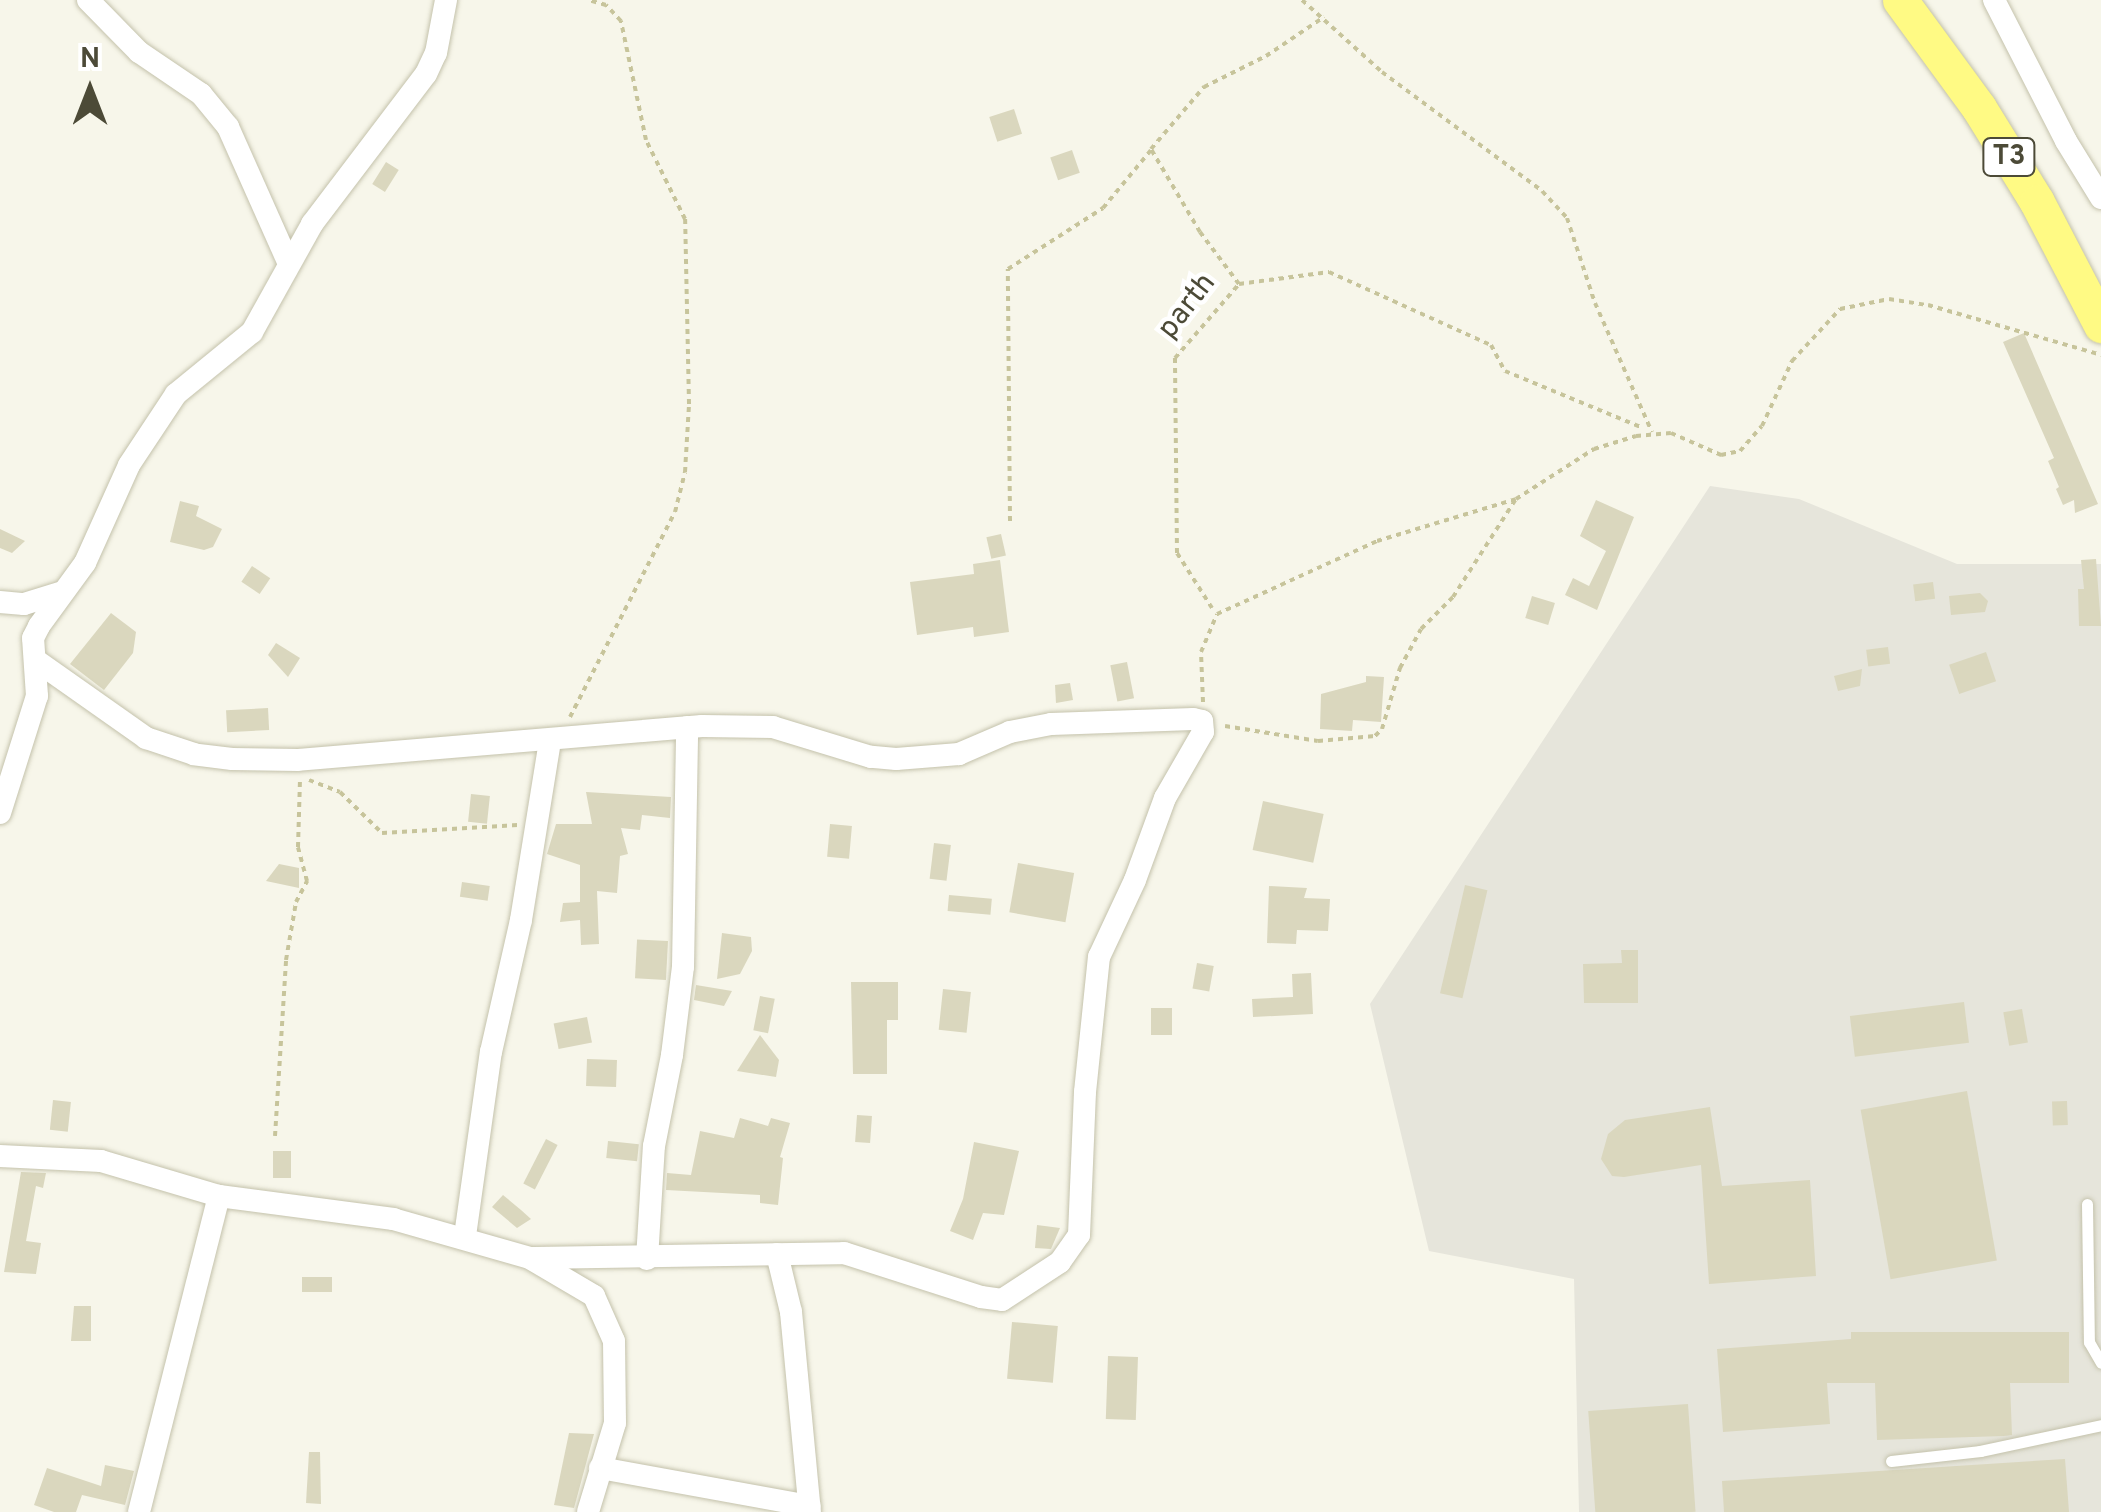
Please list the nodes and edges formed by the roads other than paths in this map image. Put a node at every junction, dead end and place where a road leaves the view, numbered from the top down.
1 (88, 0) edge
2 (446, 0) edge
3 (1900, 0) edge
4 (1994, 0) edge
5 (2101, 198) edge
6 (288, 262) junction
7 (2098, 312) edge
8 (60, 592) junction
9 (0, 602) edge
10 (35, 650) junction
11 (687, 727) junction
12 (555, 740) junction
13 (0, 814) edge
14 (0, 1156) edge
15 (219, 1196) junction
16 (2087, 1204) dead end
17 (465, 1236) junction
18 (777, 1254) junction
19 (530, 1258) junction
20 (599, 1259) junction
21 (647, 1259) junction
22 (594, 1296) junction
23 (2101, 1363) edge
24 (2101, 1425) edge
25 (1892, 1461) dead end
26 (600, 1468) junction
27 (810, 1509) edge
28 (139, 1512) edge
29 (588, 1512) edge

1 - 6 street
2 - 6 street
3 - 7 highway, T3
4 - 5 street
6 - 8 street
8 - 9 street
8 - 10 street
9 - 10 street
10 - 12 street
10 - 13 street
11 - 12 street
11 - 18 street
11 - 21 street
12 - 17 street
14 - 15 street
15 - 17 street
15 - 28 street
16 - 23 lane
17 - 19 street
18 - 21 street
18 - 27 street
19 - 20 street
19 - 22 street
20 - 21 street
20 - 22 street
22 - 26 street
24 - 25 lane
26 - 27 street
26 - 29 street

